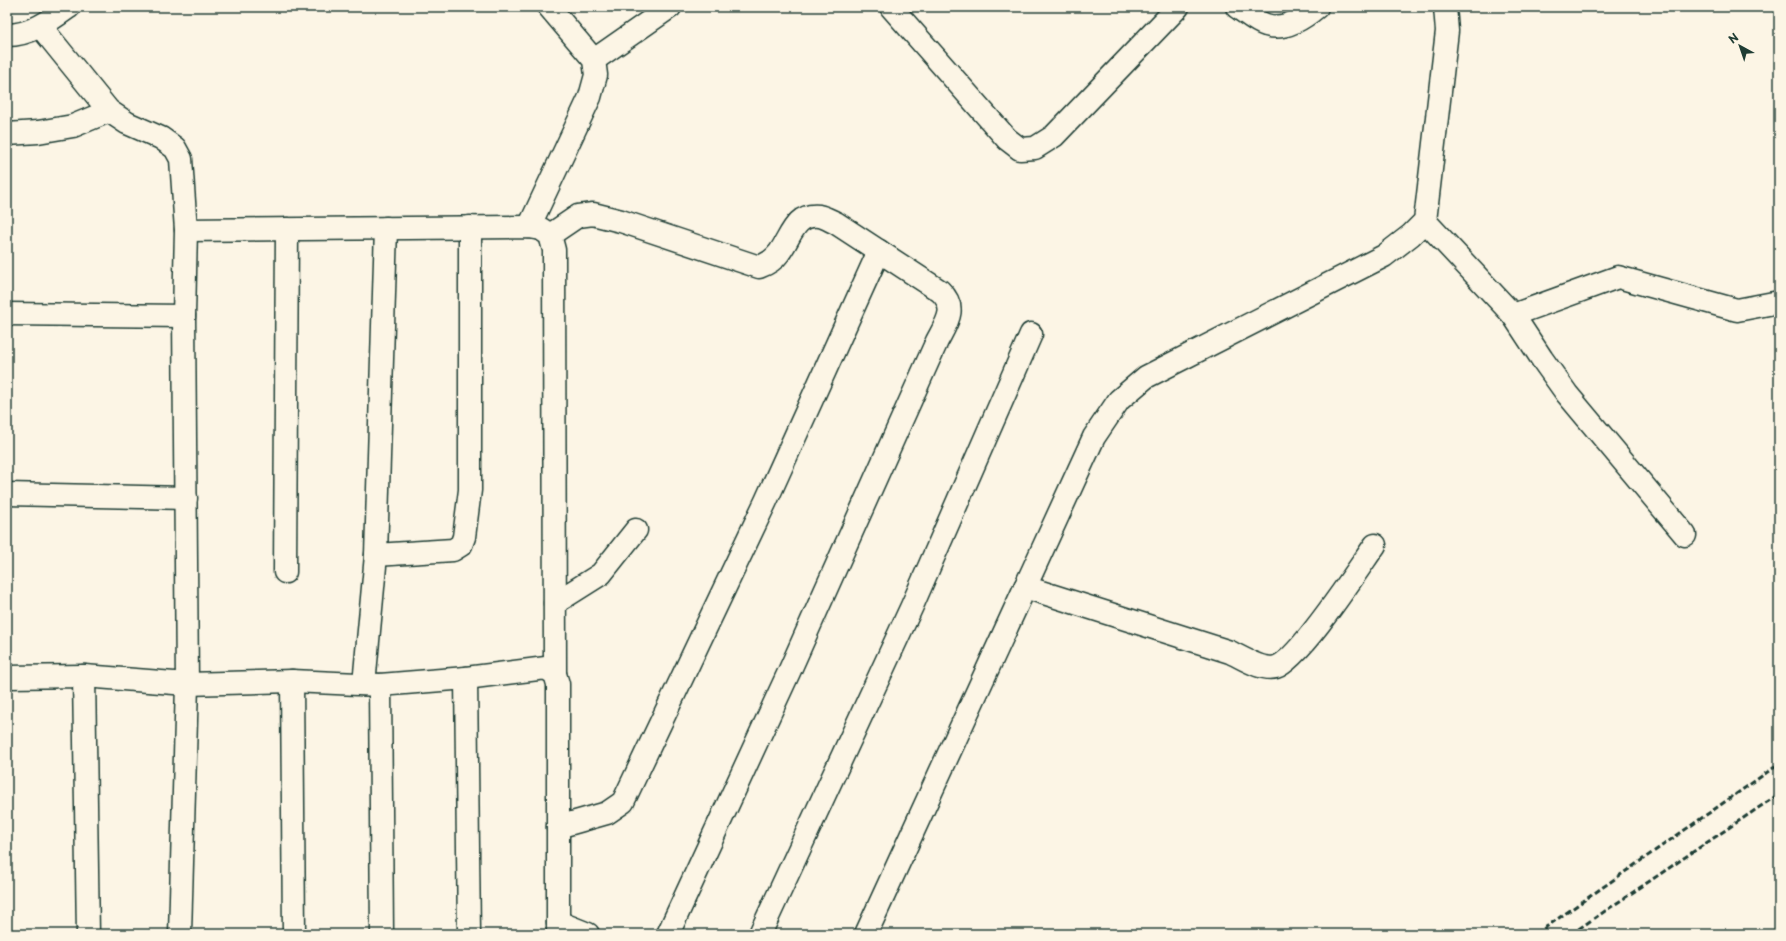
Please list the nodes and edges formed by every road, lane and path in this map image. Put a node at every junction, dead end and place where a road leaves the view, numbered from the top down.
1 (69, 7) edge
2 (549, 7) edge
3 (670, 7) edge
4 (891, 7) edge
5 (1178, 7) edge
6 (1237, 7) edge
7 (1317, 7) edge
8 (1445, 7) edge
9 (41, 27) junction
10 (7, 34) edge
11 (594, 60) junction
12 (109, 111) junction
13 (7, 134) edge
14 (1425, 221) junction
15 (470, 227) junction
16 (529, 227) junction
17 (386, 228) junction
18 (287, 229) junction
19 (186, 230) junction
20 (550, 234) junction
21 (879, 251) junction
22 (1779, 302) edge
23 (7, 314) edge
24 (1513, 315) junction
25 (184, 316) junction
26 (1031, 334) dead end
27 (7, 494) edge
28 (186, 498) junction
29 (636, 530) dead end
30 (1685, 535) dead end
31 (1375, 545) dead end
32 (376, 555) junction
33 (285, 572) dead end
34 (1025, 587) junction
35 (555, 603) junction
36 (555, 674) junction
37 (84, 676) junction
38 (7, 677) edge
39 (466, 678) junction
40 (292, 681) junction
41 (187, 684) junction
42 (372, 684) junction
43 (558, 827) junction
44 (558, 928) edge
45 (88, 934) edge
46 (180, 934) edge
47 (294, 934) edge
48 (382, 934) edge
49 (469, 934) edge
50 (588, 934) edge
51 (668, 934) edge
52 (760, 934) edge
53 (866, 934) edge

1 - 9 street
2 - 11 street
3 - 11 street
4 - 5 street
6 - 7 street
8 - 14 street
9 - 10 street
9 - 12 street
11 - 16 street
12 - 13 street
12 - 19 street
14 - 24 street
14 - 34 street
15 - 16 street
15 - 17 street
15 - 32 street
16 - 20 street
17 - 18 street
17 - 32 street
18 - 19 street
18 - 33 street
19 - 25 street
20 - 21 street
20 - 35 street
21 - 43 street
21 - 51 street
22 - 24 street
23 - 25 street
24 - 30 street
25 - 28 street
26 - 52 street
27 - 28 street
28 - 41 street
29 - 35 street
31 - 34 street
32 - 42 street
34 - 53 street
35 - 36 street
36 - 39 street
36 - 43 street
37 - 38 street
37 - 41 street
37 - 45 street
39 - 42 street
39 - 49 street
40 - 41 street
40 - 42 street
40 - 47 street
41 - 46 street
42 - 48 street
43 - 44 street
44 - 50 street

